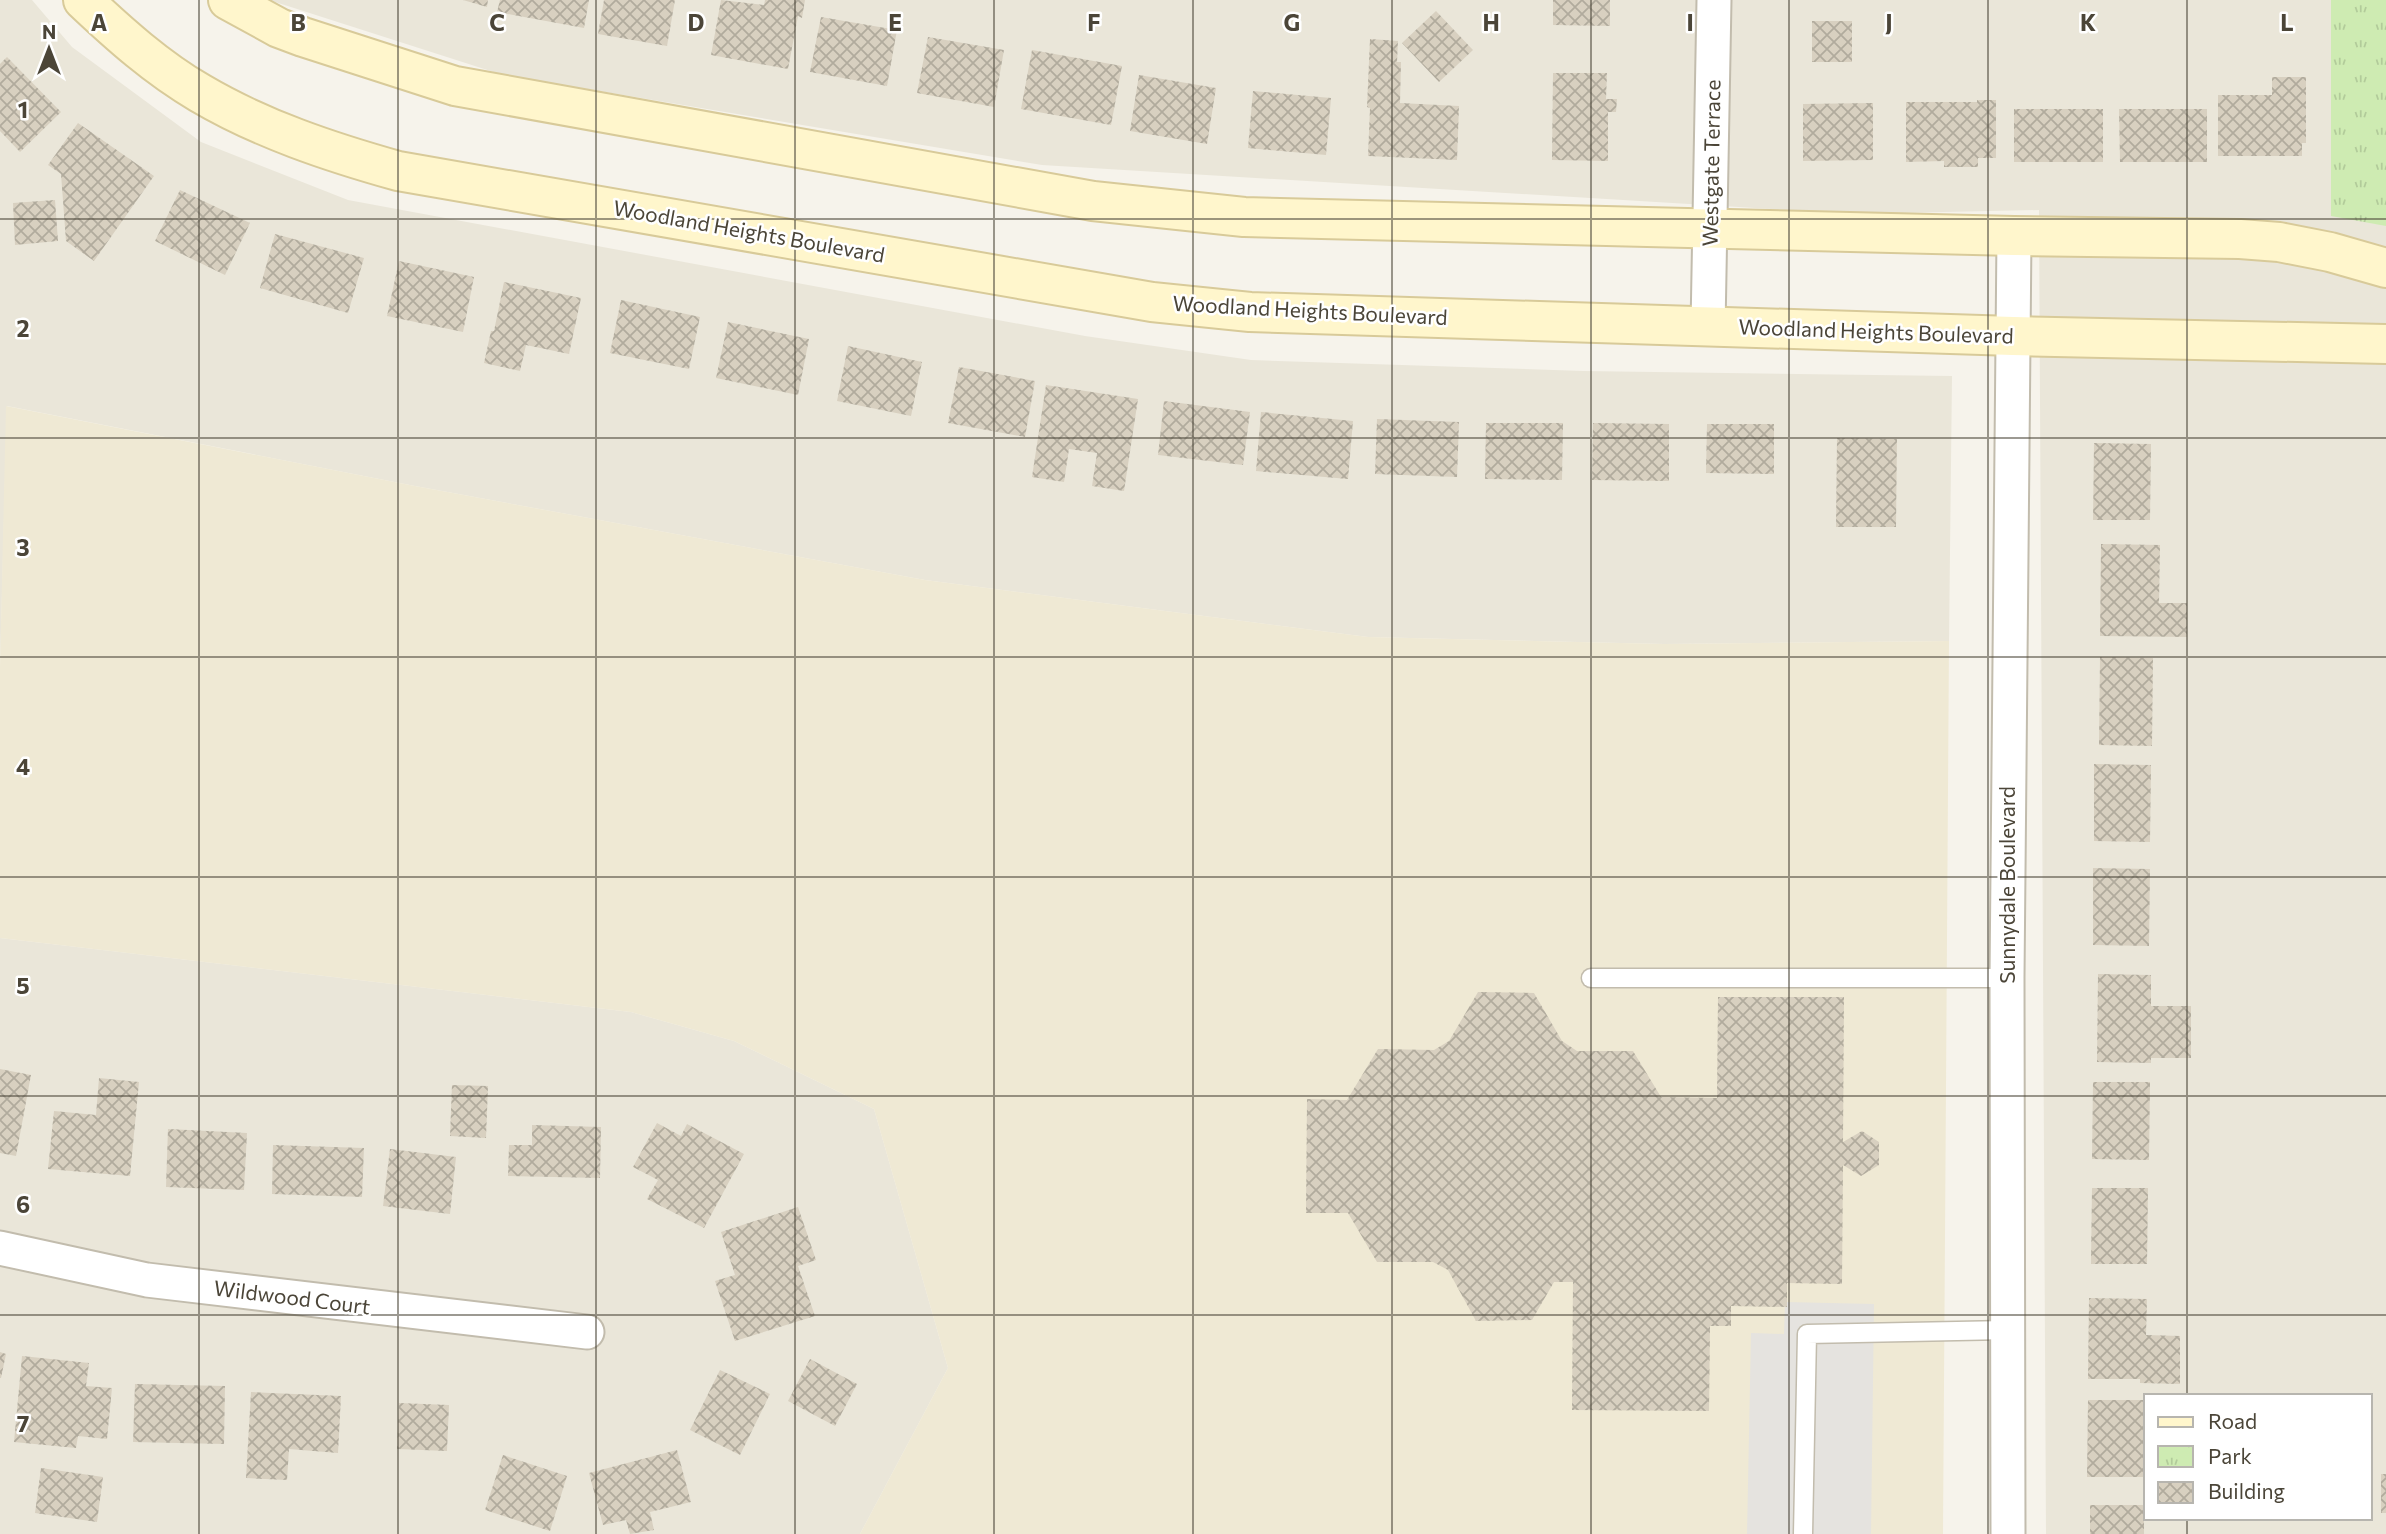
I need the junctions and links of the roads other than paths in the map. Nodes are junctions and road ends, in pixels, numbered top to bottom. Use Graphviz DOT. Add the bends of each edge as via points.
graph roads {
  1 [pos="83,0"];
  2 [pos="228,0"];
  3 [pos="1714,0"];
  4 [pos="1711,229"];
  5 [pos="2014,236"];
  6 [pos="2386,268"];
  7 [pos="1708,327"];
  8 [pos="2013,337"];
  9 [pos="2386,344"];
  10 [pos="1591,978"];
  11 [pos="2007,978"];
  12 [pos="0,1248"];
  13 [pos="2007,1330"];
  14 [pos="587,1332"];
  15 [pos="1803,1534"];
  16 [pos="2008,1534"];
  1 -- 7 [label="street, Woodland Heights Boulevard" via="141,52 232,111 347,157 398,171 1152,302 1250,312"];
  2 -- 4 [label="street" via="279,28 455,86 1093,201 1244,217"];
  3 -- 4 [label="street, Westgate Terrace"];
  4 -- 5 [label="street"];
  4 -- 7 [label="street, Westgate Terrace"];
  5 -- 6 [label="street" via="2266,241"];
  5 -- 8 [label="street, Sunnydale Boulevard"];
  7 -- 8 [label="street, Woodland Heights Boulevard"];
  8 -- 9 [label="street, Woodland Heights Boulevard"];
  8 -- 11 [label="street, Sunnydale Boulevard"];
  10 -- 11 [label="lane"];
  11 -- 13 [label="street, Sunnydale Boulevard"];
  12 -- 14 [label="street, Wildwood Court" via="147,1280"];
  13 -- 15 [label="lane" via="1807,1334"];
  13 -- 16 [label="street, Sunnydale Boulevard"];
}
